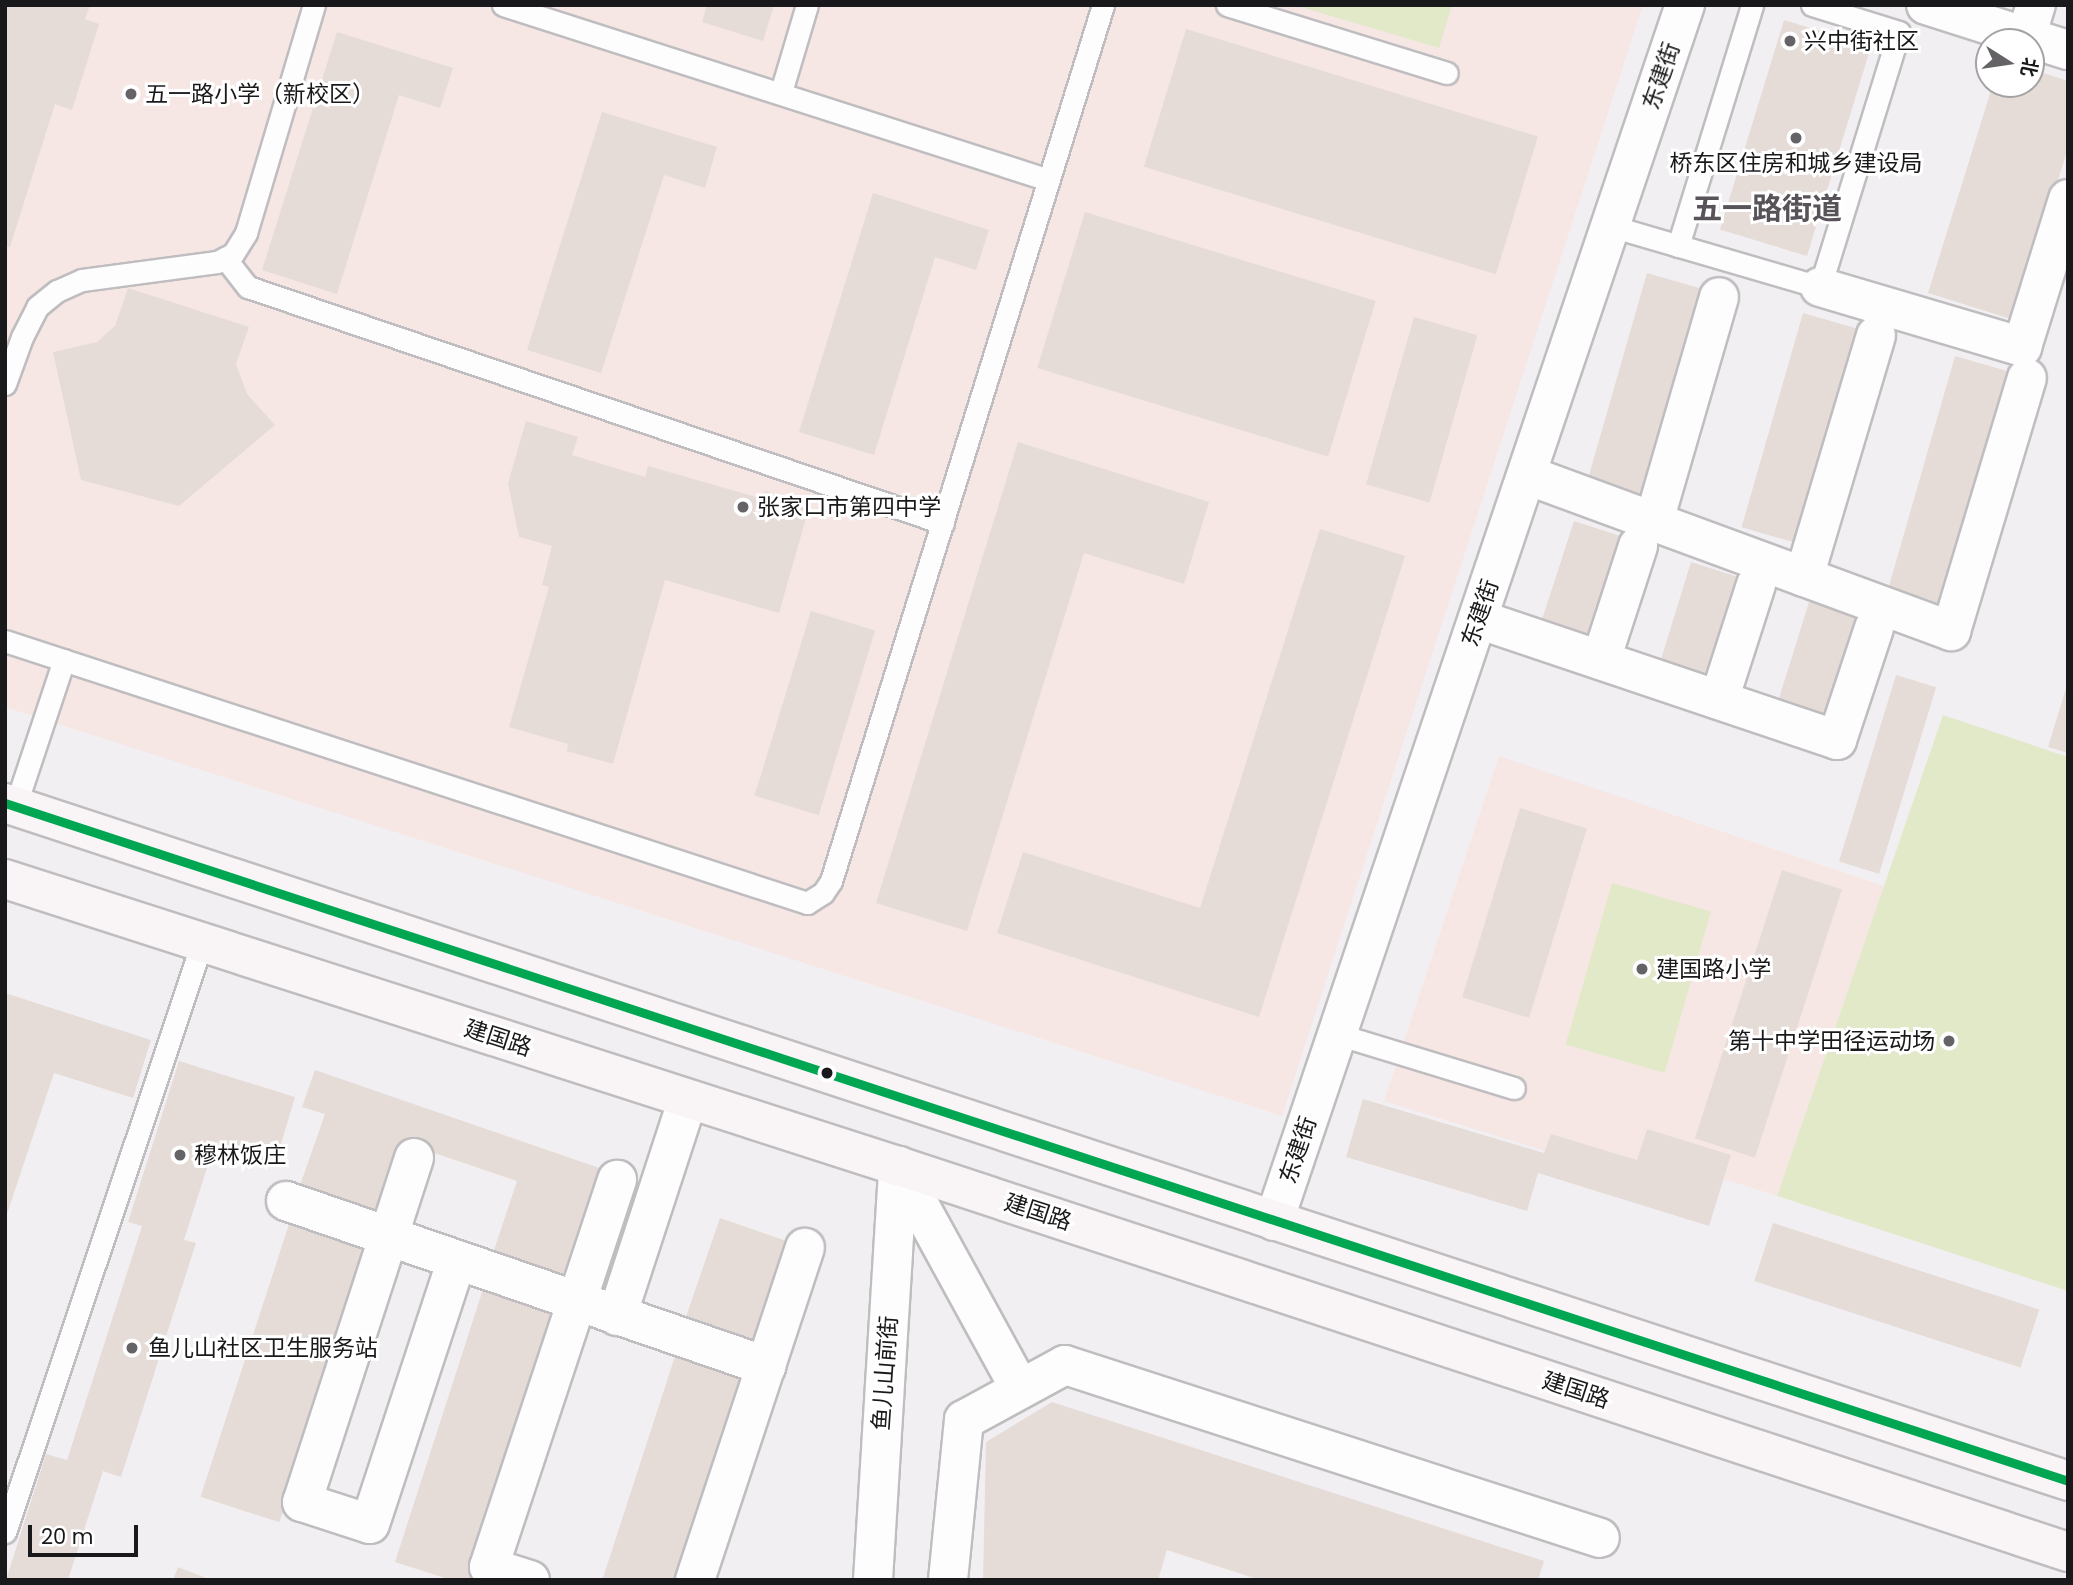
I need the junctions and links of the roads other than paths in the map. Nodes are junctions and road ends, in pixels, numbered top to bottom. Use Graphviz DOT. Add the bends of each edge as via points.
graph roads {
  1 [pos="314,5"];
  2 [pos="503,5"];
  3 [pos="807,5"];
  4 [pos="1103,5"];
  5 [pos="1227,5"];
  6 [pos="1685,5"];
  7 [pos="1752,5"];
  8 [pos="1812,5"];
  9 [pos="1926,5"];
  10 [pos="2031,21"];
  11 [pos="2068,50"];
  12 [pos="1447,73"];
  13 [pos="781,92"];
  14 [pos="1049,180"];
  15 [pos="2068,199"];
  16 [pos="1611,226"];
  17 [pos="1678,246"];
  18 [pos="225,258"];
  19 [pos="1820,287"];
  20 [pos="1719,297"];
  21 [pos="1875,335"];
  22 [pos="2027,378"];
  23 [pos="5,384"];
  24 [pos="1527,475"];
  25 [pos="943,523"];
  26 [pos="1646,533"];
  27 [pos="1804,577"];
  28 [pos="1756,585"];
  29 [pos="1478,619"];
  30 [pos="1874,628"];
  31 [pos="5,641"];
  32 [pos="64,660"];
  33 [pos="1601,660"];
  34 [pos="1719,700"];
  35 [pos="8,815"];
  36 [pos="5,879"];
  37 [pos="202,943"];
  38 [pos="1337,1034"];
  39 [pos="1514,1088"];
  40 [pos="688,1099"];
  41 [pos="414,1158"];
  42 [pos="898,1166"];
  43 [pos="617,1180"];
  44 [pos="286,1201"];
  45 [pos="1274,1221"];
  46 [pos="389,1236"];
  47 [pos="805,1248"];
  48 [pos="457,1260"];
  49 [pos="577,1301"];
  50 [pos="617,1315"];
  51 [pos="766,1366"];
  52 [pos="1020,1389"];
  53 [pos="2068,1481"];
  54 [pos="5,1532"];
  55 [pos="1600,1538"];
  56 [pos="2068,1552"];
  57 [pos="530,1580"];
  58 [pos="695,1580"];
  59 [pos="873,1580"];
  60 [pos="948,1580"];
  1 -- 18 [label="lane" via="246,233 233,254"];
  2 -- 13 [label="lane"];
  3 -- 13 [label="lane"];
  4 -- 14 [label="lane"];
  5 -- 12 [label="lane"];
  6 -- 16 [label="street, 东建街"];
  7 -- 17 [label="lane"];
  8 -- 19 [label="lane" via="1899,32"];
  9 -- 10 [label="street"];
  10 -- 11 [label="street"];
  13 -- 14 [label="lane"];
  14 -- 25 [label="lane"];
  15 -- 19 [label="street" via="2022,347"];
  16 -- 17 [label="lane"];
  16 -- 24 [label="street, 东建街"];
  17 -- 19 [label="lane"];
  18 -- 23 [label="lane" via="82,279 57,291 37,307"];
  18 -- 25 [label="lane" via="248,287"];
  20 -- 26 [label="street"];
  21 -- 27 [label="street"];
  22 -- 27 [label="street" via="1951,631"];
  24 -- 26 [label="street"];
  24 -- 29 [label="street, 东建街"];
  25 -- 32 [label="lane" via="831,881 807,903"];
  26 -- 27 [label="street"];
  26 -- 33 [label="street"];
  28 -- 34 [label="street"];
  29 -- 33 [label="street"];
  29 -- 38 [label="street, 东建街"];
  30 -- 34 [label="street" via="1837,740"];
  31 -- 32 [label="lane"];
  32 -- 35 [label="lane"];
  33 -- 34 [label="street"];
  35 -- 45 [label="main road"];
  36 -- 37 [label="main road, 建国路"];
  37 -- 40 [label="main road, 建国路"];
  37 -- 54 [label="lane"];
  38 -- 39 [label="lane"];
  38 -- 45 [label="street, 东建街"];
  40 -- 42 [label="main road, 建国路"];
  40 -- 50 [label="street"];
  41 -- 46 [label="street"];
  42 -- 52 [label="street"];
  42 -- 56 [label="main road, 建国路"];
  42 -- 59 [label="street, 鱼儿山前街"];
  43 -- 49 [label="street"];
  44 -- 46 [label="street"];
  45 -- 53 [label="main road"];
  46 -- 48 [label="street"];
  46 -- 48 [label="street" via="302,1502 370,1524"];
  47 -- 51 [label="street"];
  48 -- 49 [label="street"];
  49 -- 50 [label="street"];
  49 -- 57 [label="street" via="489,1567"];
  50 -- 51 [label="street"];
  51 -- 58 [label="street"];
  52 -- 55 [label="street" via="1065,1365"];
  52 -- 60 [label="street" via="964,1420"];
}
